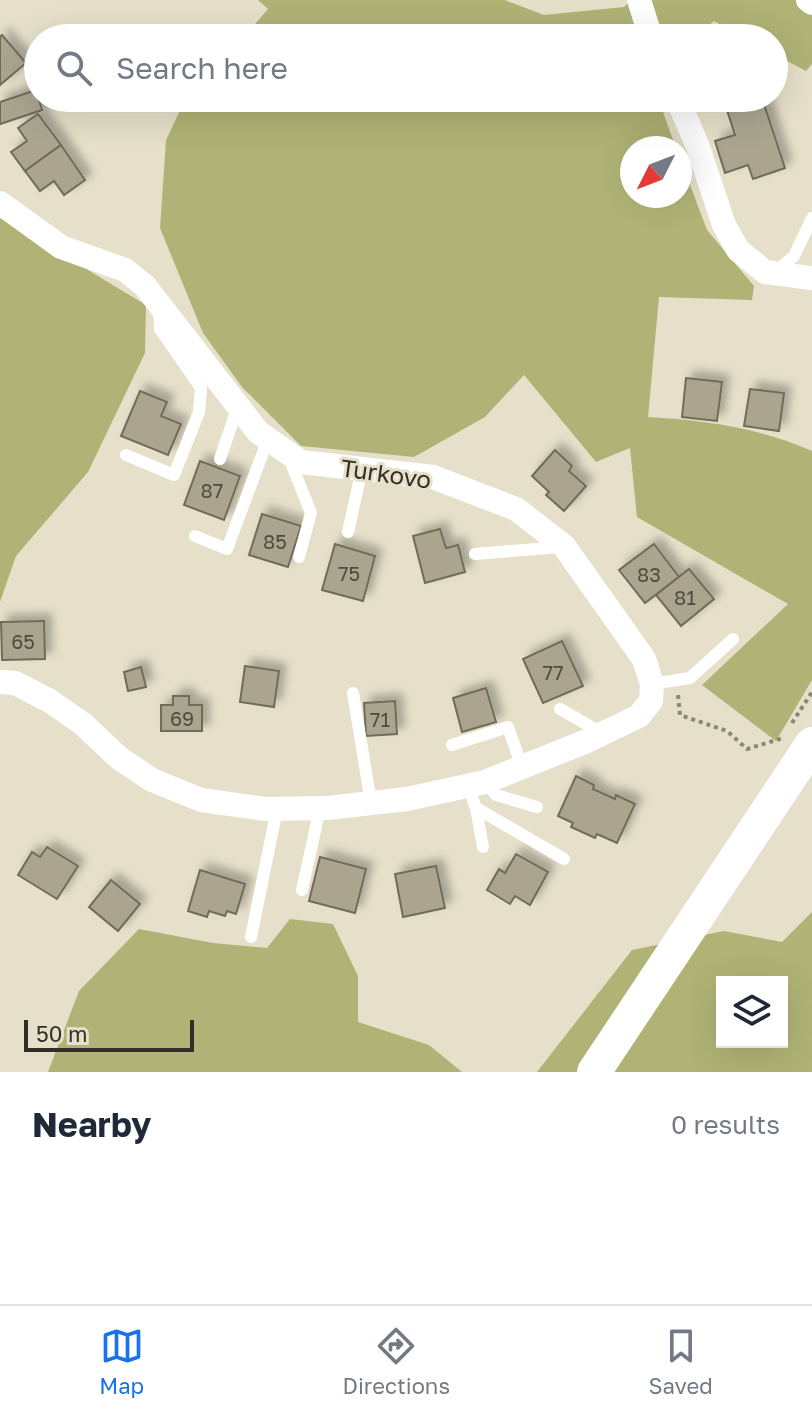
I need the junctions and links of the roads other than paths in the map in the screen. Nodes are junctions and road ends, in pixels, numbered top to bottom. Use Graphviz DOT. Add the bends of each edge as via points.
graph roads {
  1 [pos="639,0"];
  2 [pos="647,24"];
  3 [pos="683,112"];
  4 [pos="0,203"];
  5 [pos="812,218"];
  6 [pos="774,273"];
  7 [pos="812,278"];
  8 [pos="159,304"];
  9 [pos="238,406"];
  10 [pos="278,446"];
  11 [pos="126,455"];
  12 [pos="220,459"];
  13 [pos="362,469"];
  14 [pos="348,532"];
  15 [pos="195,536"];
  16 [pos="564,546"];
  17 [pos="475,554"];
  18 [pos="299,557"];
  19 [pos="733,639"];
  20 [pos="0,682"];
  21 [pos="652,684"];
  22 [pos="353,693"];
  23 [pos="560,709"];
  24 [pos="603,733"];
  25 [pos="812,744"];
  26 [pos="452,745"];
  27 [pos="522,767"];
  28 [pos="476,792"];
  29 [pos="371,803"];
  30 [pos="537,807"];
  31 [pos="320,808"];
  32 [pos="277,809"];
  33 [pos="483,847"];
  34 [pos="564,859"];
  35 [pos="302,890"];
  36 [pos="251,937"];
  37 [pos="594,1072"];
  1 -- 2 [label="street"];
  3 -- 6 [label="street" via="738,250 765,272"];
  4 -- 8 [label="street, Turkovo" via="61,247 125,270"];
  5 -- 6 [label="lane" via="794,256"];
  6 -- 7 [label="street"];
  8 -- 9 [label="street, Turkovo"];
  8 -- 11 [label="lane" via="160,329 201,388 199,412 174,475"];
  9 -- 10 [label="street, Turkovo" via="258,432"];
  9 -- 12 [label="lane"];
  10 -- 13 [label="street, Turkovo" via="301,462"];
  10 -- 15 [label="lane" via="227,549"];
  10 -- 18 [label="lane" via="311,513"];
  13 -- 14 [label="lane"];
  13 -- 16 [label="street, Turkovo" via="433,477 516,509"];
  16 -- 17 [label="lane"];
  16 -- 21 [label="street, Turkovo" via="644,659"];
  19 -- 21 [label="lane" via="690,678"];
  20 -- 32 [label="street" via="15,683 50,701 152,780 201,800"];
  21 -- 24 [label="street" via="651,701 639,716"];
  22 -- 29 [label="lane"];
  23 -- 24 [label="lane"];
  24 -- 27 [label="street"];
  25 -- 37 [label="main road"];
  26 -- 27 [label="lane" via="508,727"];
  27 -- 28 [label="street"];
  28 -- 29 [label="street"];
  28 -- 30 [label="lane"];
  28 -- 33 [label="lane"];
  28 -- 34 [label="lane"];
  29 -- 31 [label="street"];
  31 -- 32 [label="street"];
  31 -- 35 [label="lane"];
  32 -- 36 [label="lane"];
}
